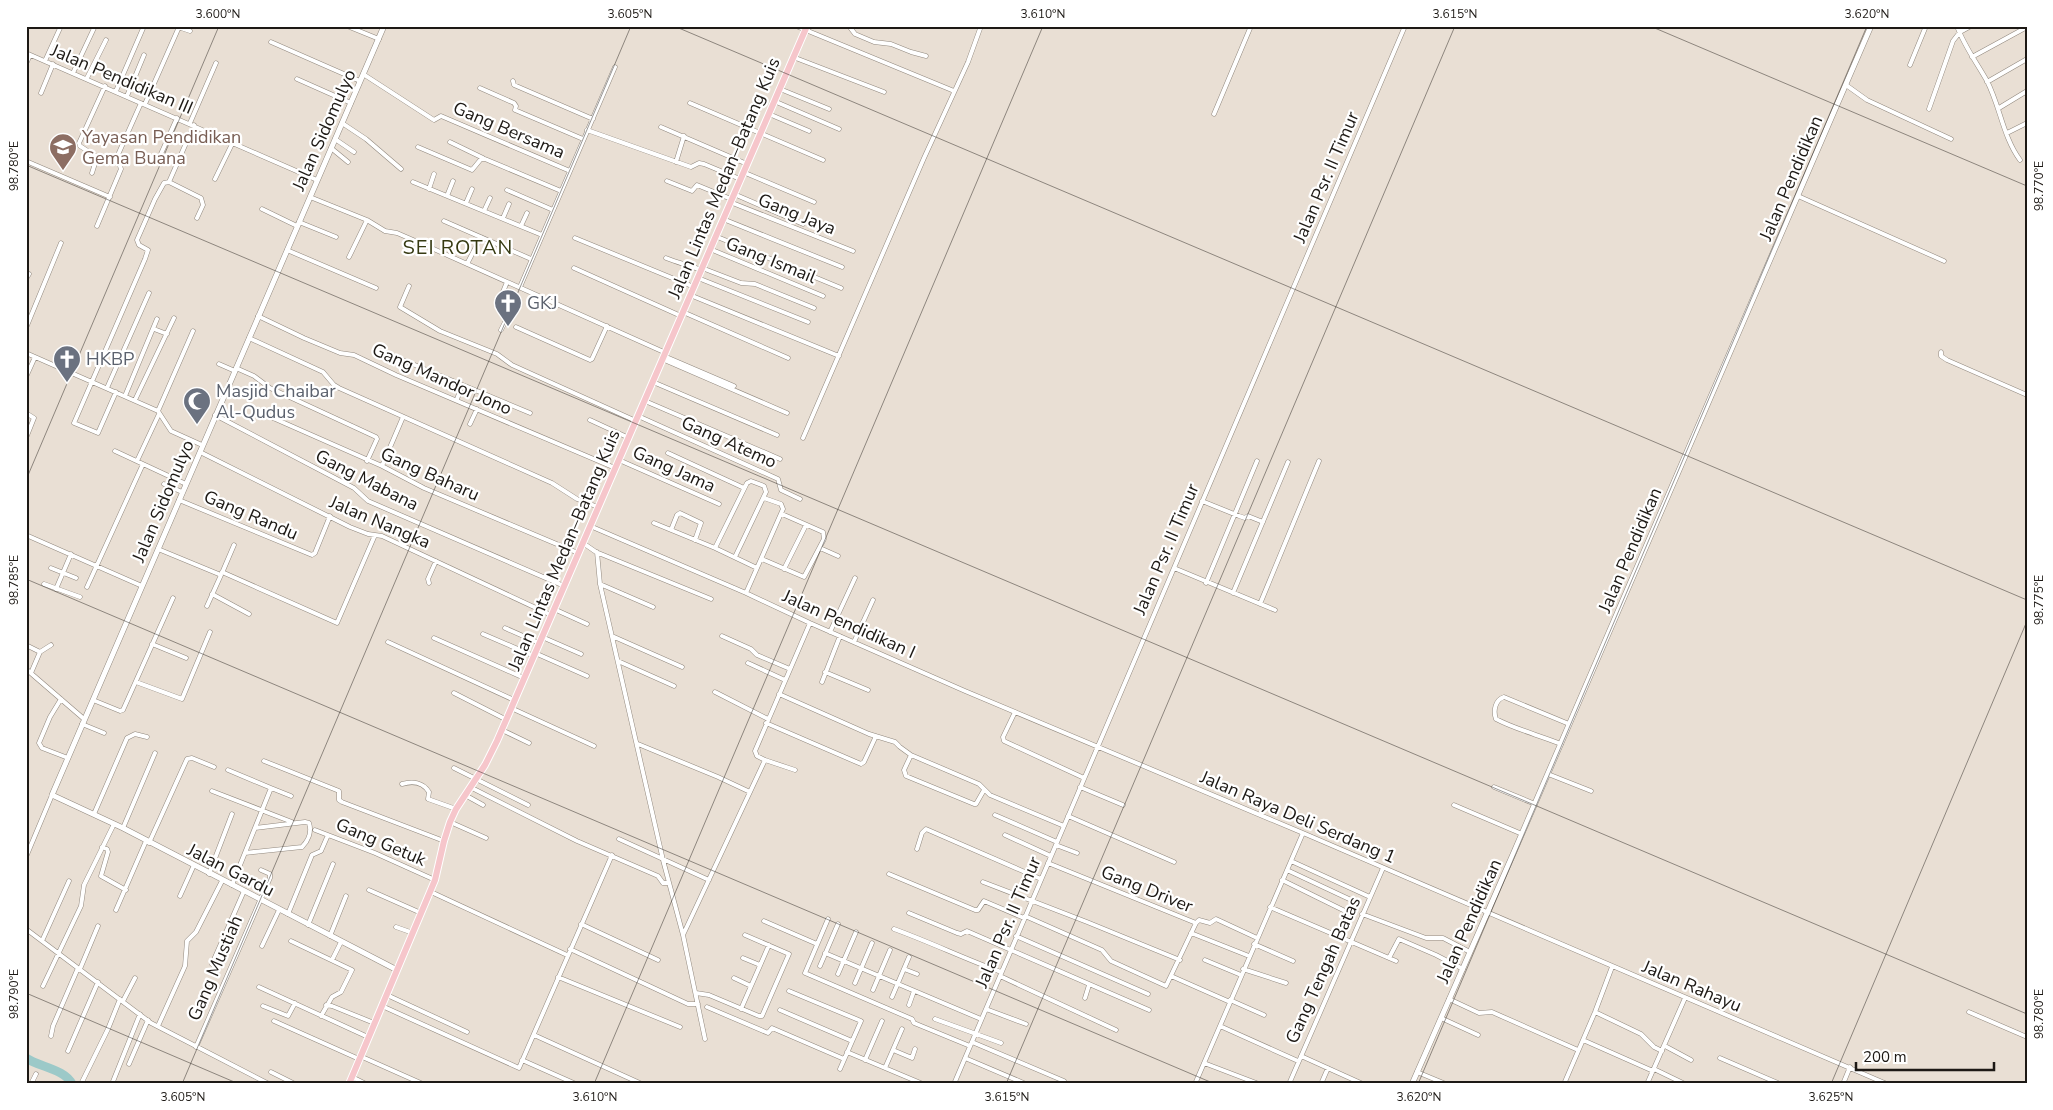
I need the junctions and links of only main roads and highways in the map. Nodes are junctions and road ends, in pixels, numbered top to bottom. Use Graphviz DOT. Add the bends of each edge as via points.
graph roads {
  1 [pos="806,28"];
  2 [pos="350,1081"];
  1 -- 2 [label="highway, Jalan Lintas Medan–Batang Kuis" via="507,720 490,756 450,822 435,880"];
}
